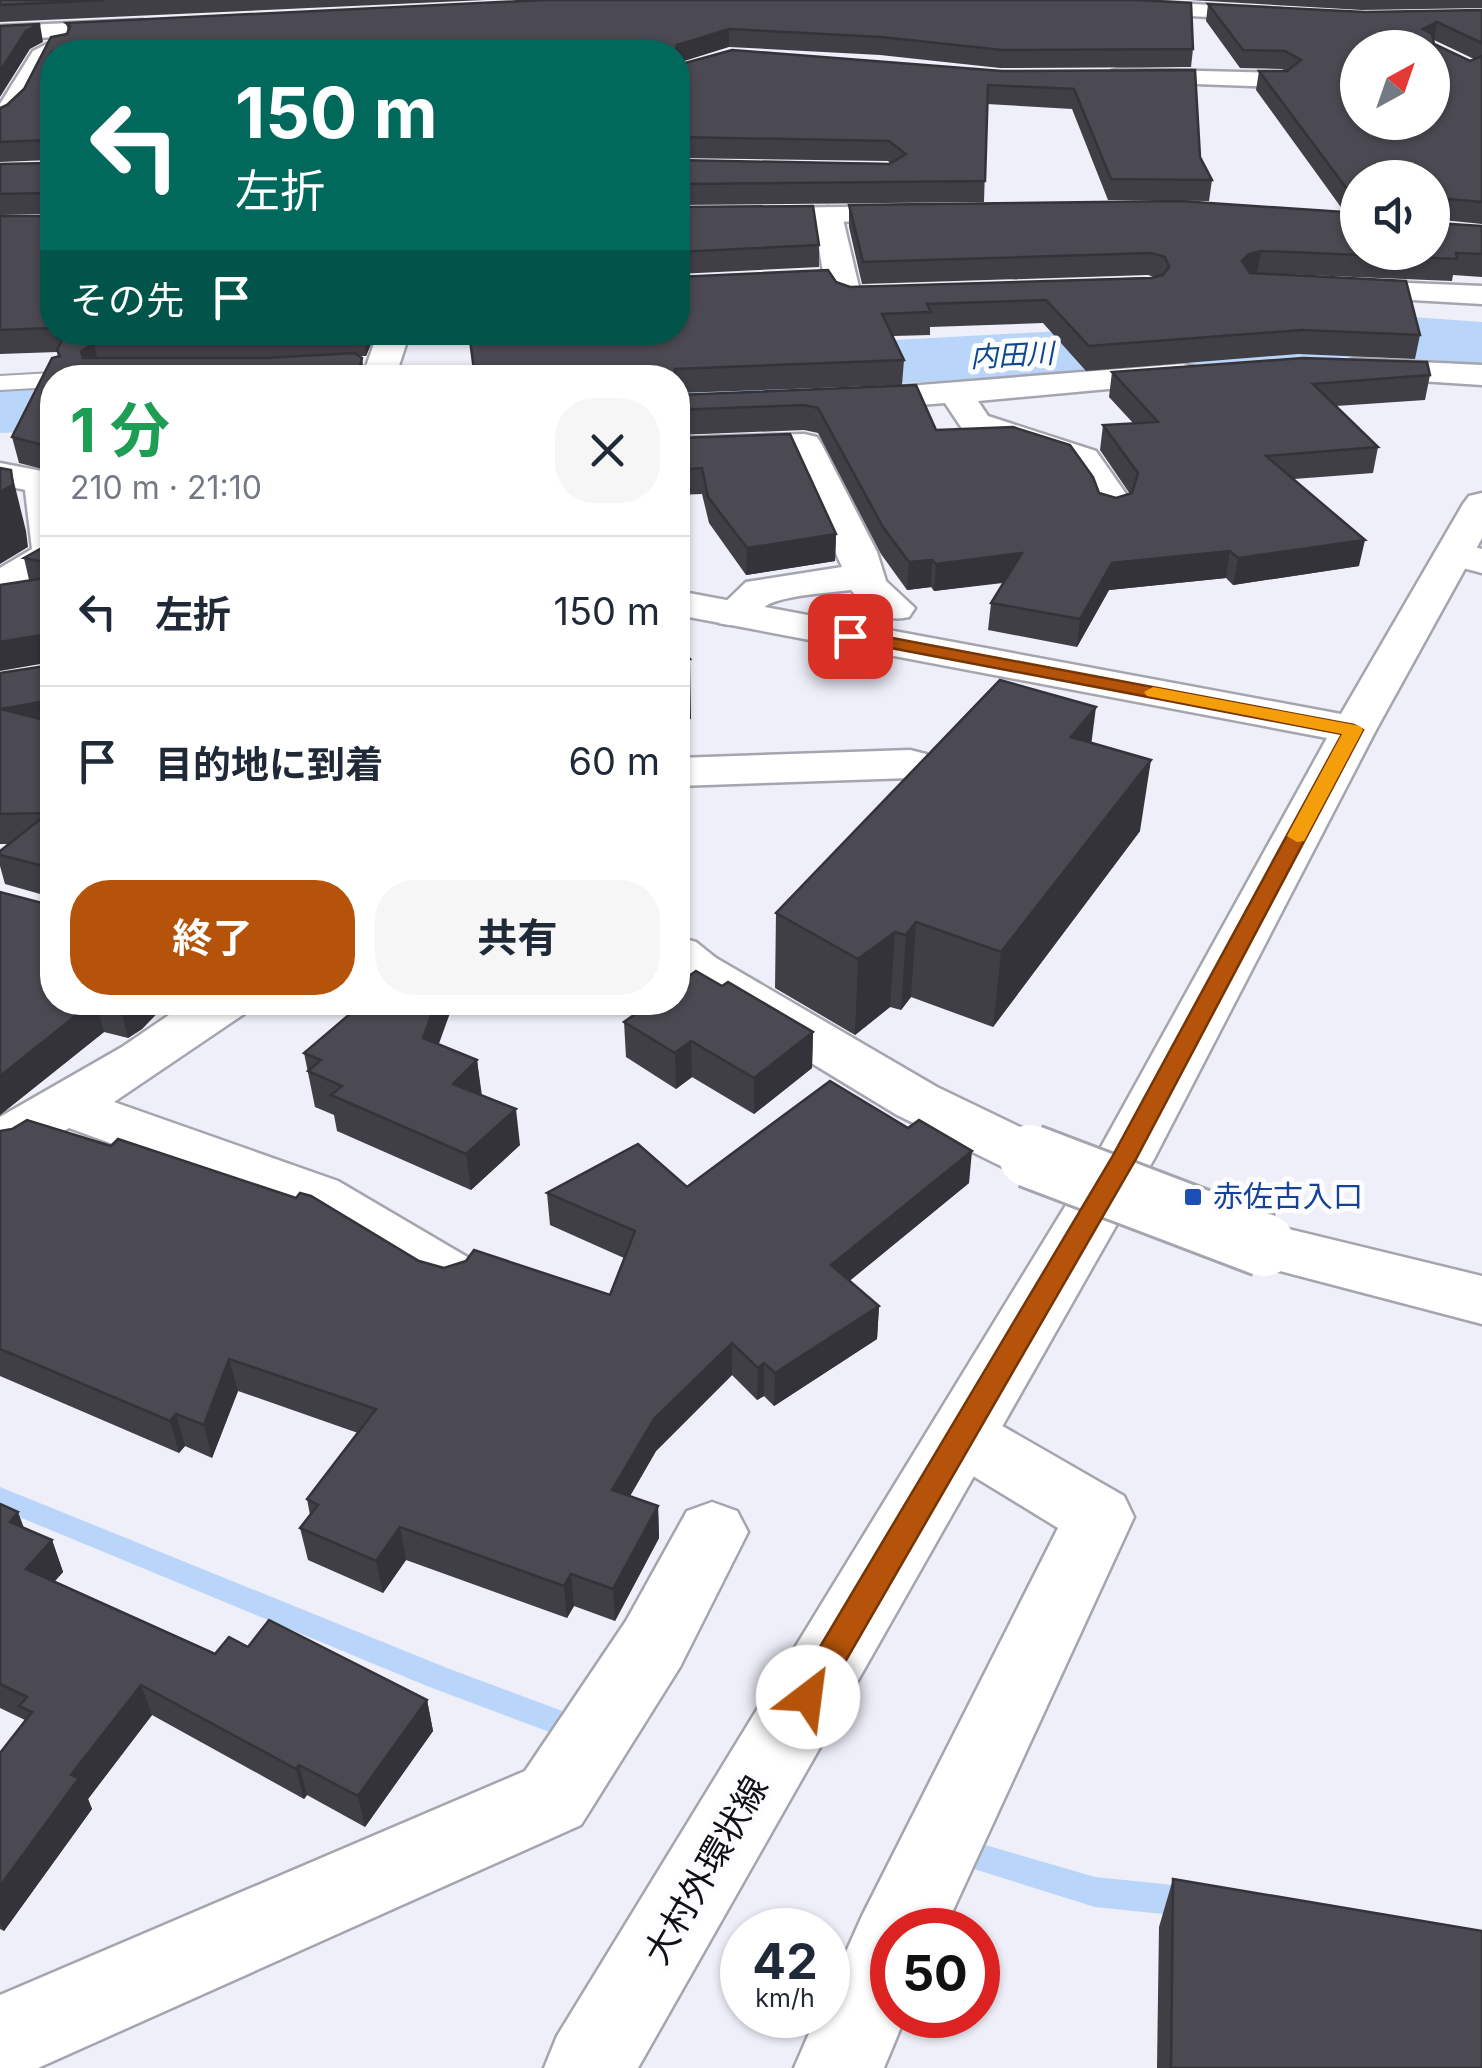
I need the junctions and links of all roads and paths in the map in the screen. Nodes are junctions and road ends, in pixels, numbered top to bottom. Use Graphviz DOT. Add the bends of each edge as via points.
graph roads {
  1 [pos="1176,4"];
  2 [pos="1089,5"];
  3 [pos="36,10"];
  4 [pos="1306,17"];
  5 [pos="0,33"];
  6 [pos="164,39"];
  7 [pos="41,40"];
  8 [pos="57,40"];
  9 [pos="77,40"];
  10 [pos="40,56"];
  11 [pos="1098,76"];
  12 [pos="1282,80"];
  13 [pos="9,97"];
  14 [pos="0,119"];
  15 [pos="946,214"];
  16 [pos="828,215"];
  17 [pos="690,217"];
  18 [pos="839,279"];
  19 [pos="803,281"];
  20 [pos="1314,288"];
  21 [pos="949,294"];
  22 [pos="1482,295"];
  23 [pos="1317,368"];
  24 [pos="1206,372"];
  25 [pos="1482,375"];
  26 [pos="40,381"];
  27 [pos="0,384"];
  28 [pos="955,392"];
  29 [pos="815,402"];
  30 [pos="690,449"];
  31 [pos="0,474"];
  32 [pos="40,482"];
  33 [pos="40,501"];
  34 [pos="1482,504"];
  35 [pos="1112,510"];
  36 [pos="40,533"];
  37 [pos="1468,557"];
  38 [pos="40,562"];
  39 [pos="864,576"];
  40 [pos="0,584"];
  41 [pos="690,605"];
  42 [pos="895,608"];
  43 [pos="734,614"];
  44 [pos="1354,730"];
  45 [pos="910,764"];
  46 [pos="690,772"];
  47 [pos="690,963"];
  48 [pos="206,1015"];
  49 [pos="64,1104"];
  50 [pos="0,1143"];
  51 [pos="447,1274"];
  52 [pos="1482,1300"];
  53 [pos="961,1435"];
  54 [pos="712,1532"];
  55 [pos="911,1908"];
  56 [pos="870,1997"];
  57 [pos="0,2040"];
  58 [pos="589,2068"];
  59 [pos="839,2068"];
  1 -- 2 [label="street"];
  1 -- 4 [label="street"];
  3 -- 8 [label="street"];
  5 -- 7 [label="street"];
  6 -- 9 [label="street" via="160,26"];
  10 -- 13 [label="street"];
  11 -- 12 [label="street" via="1193,88"];
  13 -- 14 [label="street"];
  15 -- 16 [label="street"];
  16 -- 17 [label="street"];
  16 -- 18 [label="street"];
  18 -- 19 [label="street"];
  18 -- 21 [label="street" via="849,297"];
  20 -- 22 [label="street"];
  23 -- 25 [label="street"];
  24 -- 28 [label="street"];
  26 -- 27 [label="lane"];
  28 -- 29 [label="street"];
  28 -- 35 [label="street" via="975,424 1083,459"];
  30 -- 39 [label="street" via="804,445"];
  31 -- 32 [label="street"];
  33 -- 36 [label="street" via="32,521"];
  34 -- 37 [label="street, 大村外環状線"];
  37 -- 44 [label="street, 大村外環状線"];
  38 -- 40 [label="street"];
  39 -- 42 [label="street"];
  39 -- 43 [label="street" via="760,591"];
  41 -- 43 [label="street"];
  43 -- 44 [label="street"];
  44 -- 53 [label="street, 大村外環状線" via="1130,1147"];
  45 -- 46 [label="street"];
  47 -- 52 [label="street, bridge" via="917,1100 1030,1156 1264,1245"];
  48 -- 49 [label="street"];
  49 -- 50 [label="street"];
  49 -- 51 [label="street" via="317,1196"];
  53 -- 55 [label="street" via="1099,1517"];
  53 -- 58 [label="street, 大村外環状線"];
  54 -- 57 [label="street" via="654,1644 553,1798"];
  56 -- 59 [label="street"];
}
